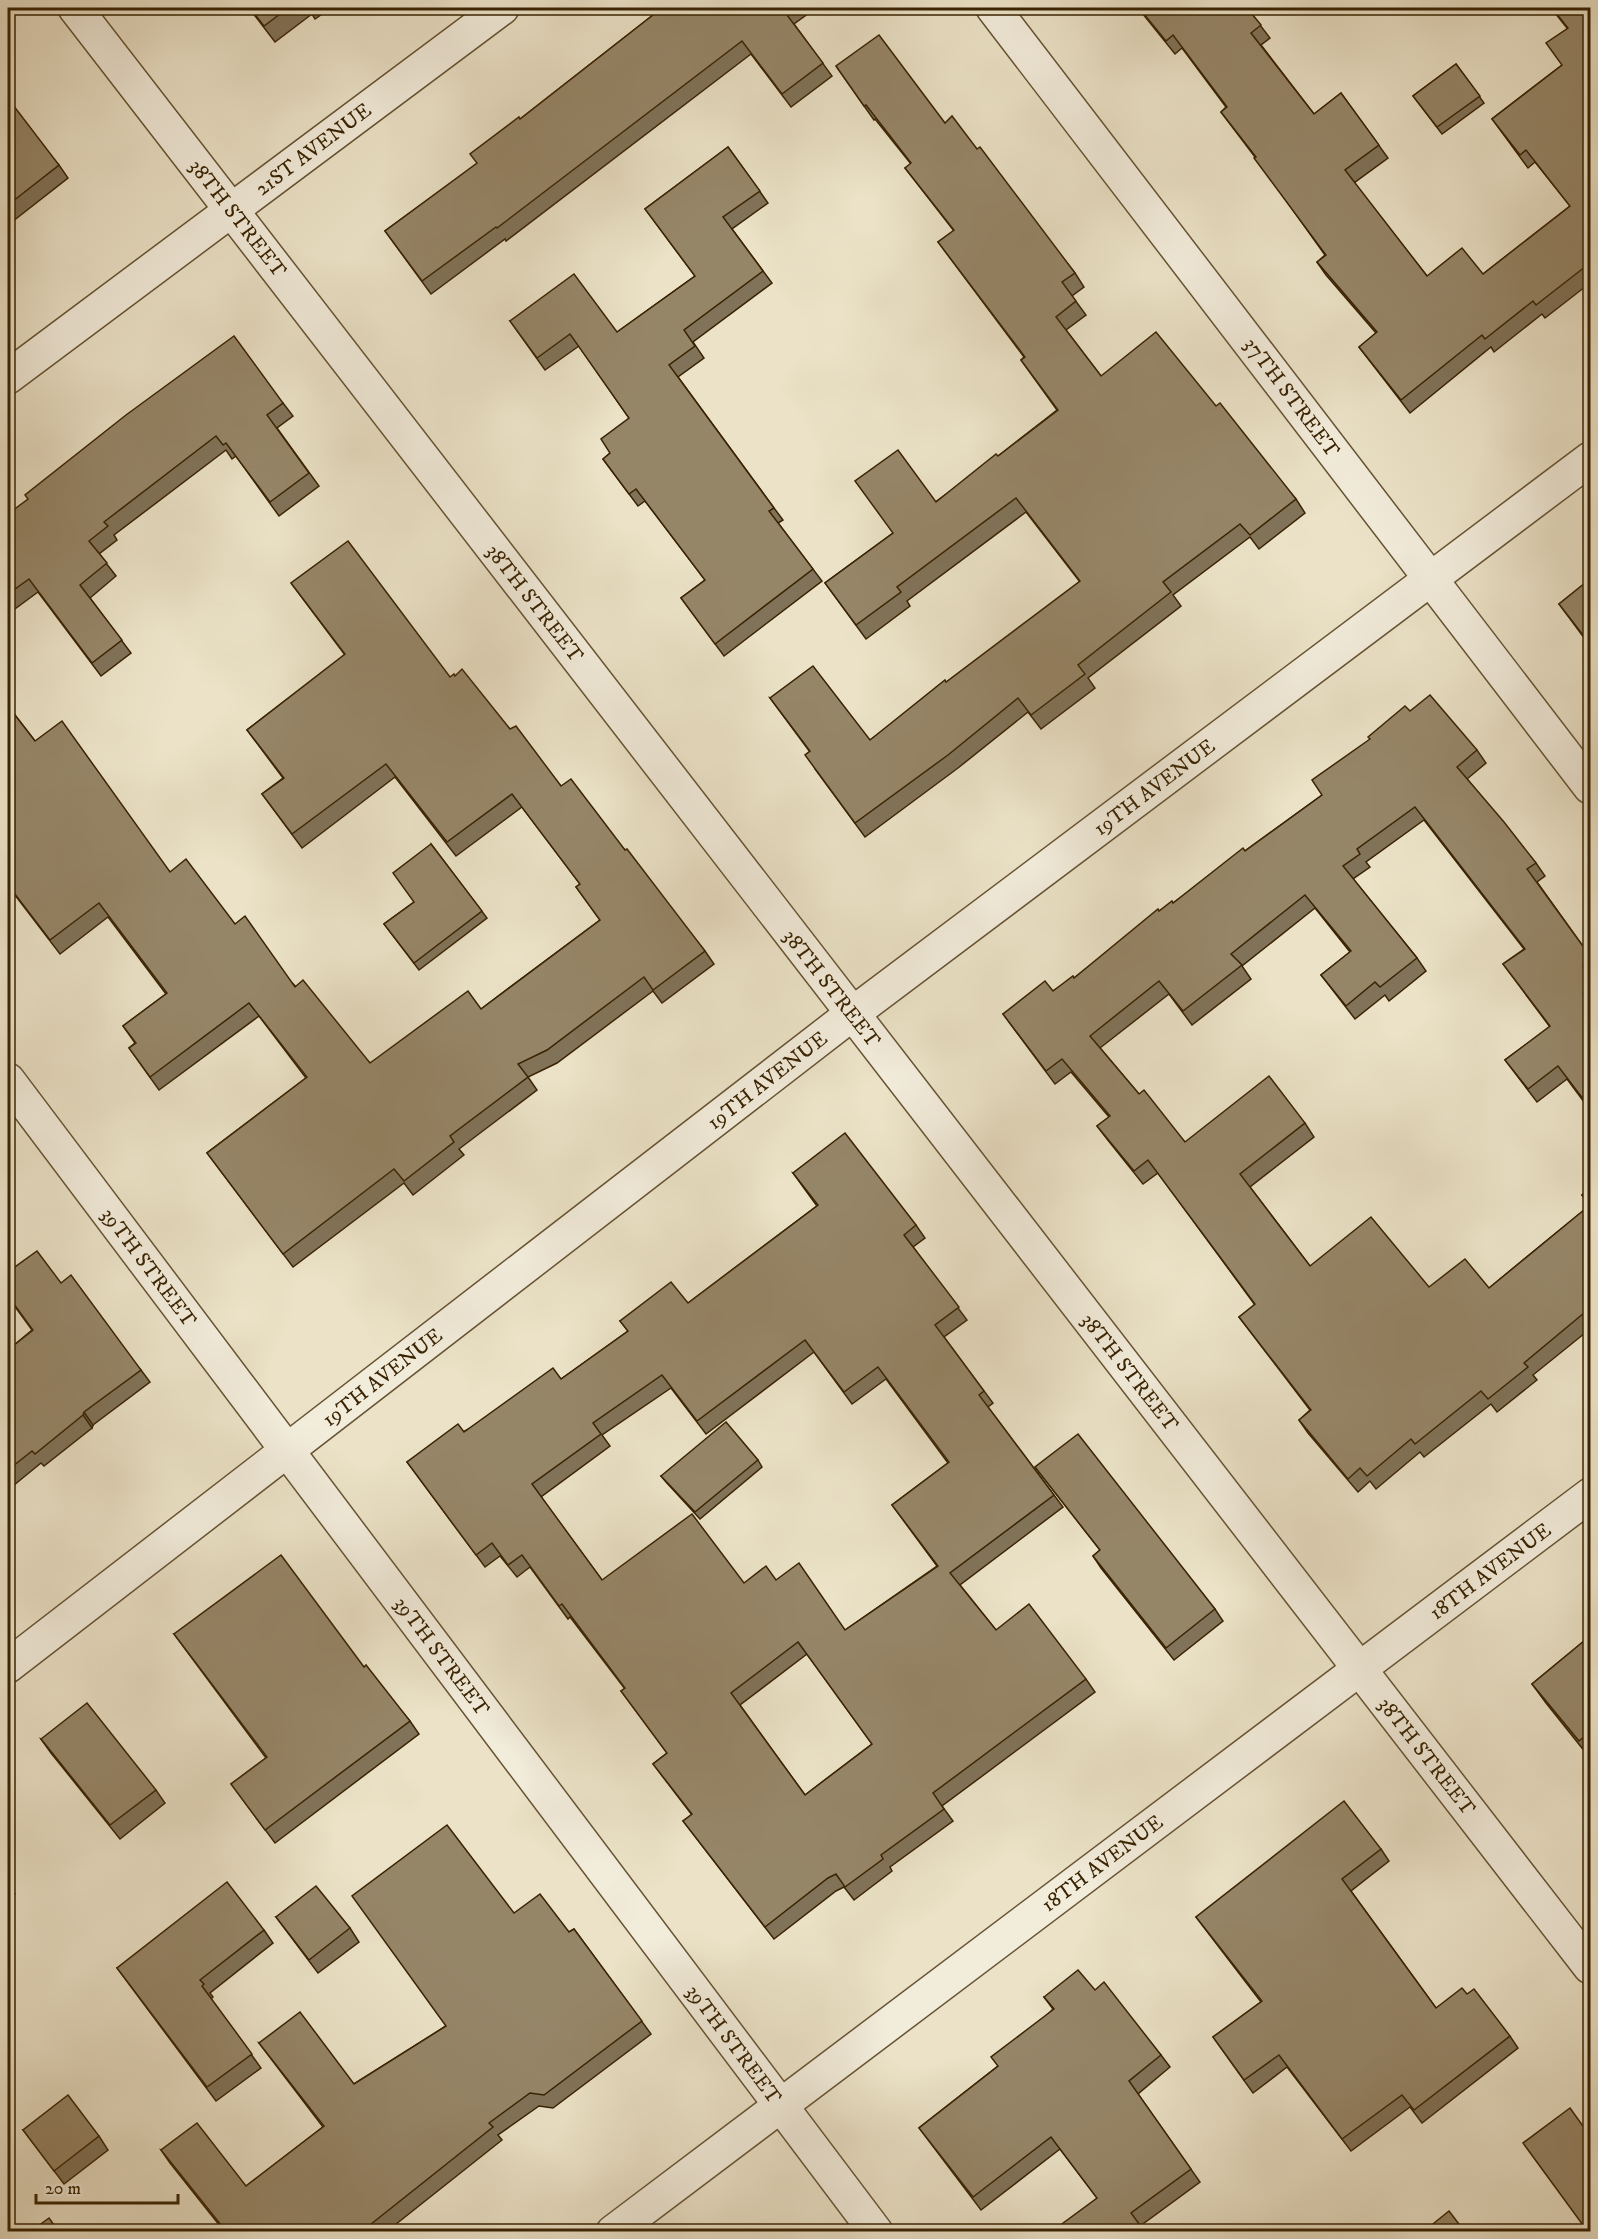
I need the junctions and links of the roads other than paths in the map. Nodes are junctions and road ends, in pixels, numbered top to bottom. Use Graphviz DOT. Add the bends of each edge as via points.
graph roads {
  1 [pos="75,8"];
  2 [pos="502,8"];
  3 [pos="993,8"];
  4 [pos="232,210"];
  5 [pos="8,377"];
  6 [pos="1590,459"];
  7 [pos="1431,579"];
  8 [pos="1590,787"];
  9 [pos="852,1014"];
  10 [pos="8,1080"];
  11 [pos="287,1450"];
  12 [pos="1590,1495"];
  13 [pos="8,1666"];
  14 [pos="1360,1669"];
  15 [pos="1590,1967"];
  16 [pos="780,2105"];
  17 [pos="613,2232"];
  18 [pos="876,2232"];
  1 -- 4 [label="street, 38TH STREET"];
  2 -- 4 [label="street, 21ST AVENUE"];
  3 -- 7 [label="street, 37TH STREET"];
  4 -- 5 [label="street, 21ST AVENUE"];
  4 -- 9 [label="street, 38TH STREET"];
  6 -- 7 [label="street, 19TH AVENUE"];
  7 -- 8 [label="street, 37TH STREET"];
  7 -- 9 [label="street, 19TH AVENUE"];
  9 -- 11 [label="street, 19TH AVENUE"];
  9 -- 14 [label="street, 38TH STREET"];
  10 -- 11 [label="street, 39TH STREET"];
  11 -- 13 [label="street, 19TH AVENUE"];
  11 -- 16 [label="street, 39TH STREET"];
  12 -- 14 [label="street, 18TH AVENUE"];
  14 -- 15 [label="street, 38TH STREET"];
  14 -- 16 [label="street, 18TH AVENUE"];
  16 -- 17 [label="street, 18TH AVENUE"];
  16 -- 18 [label="street, 39TH STREET"];
}
